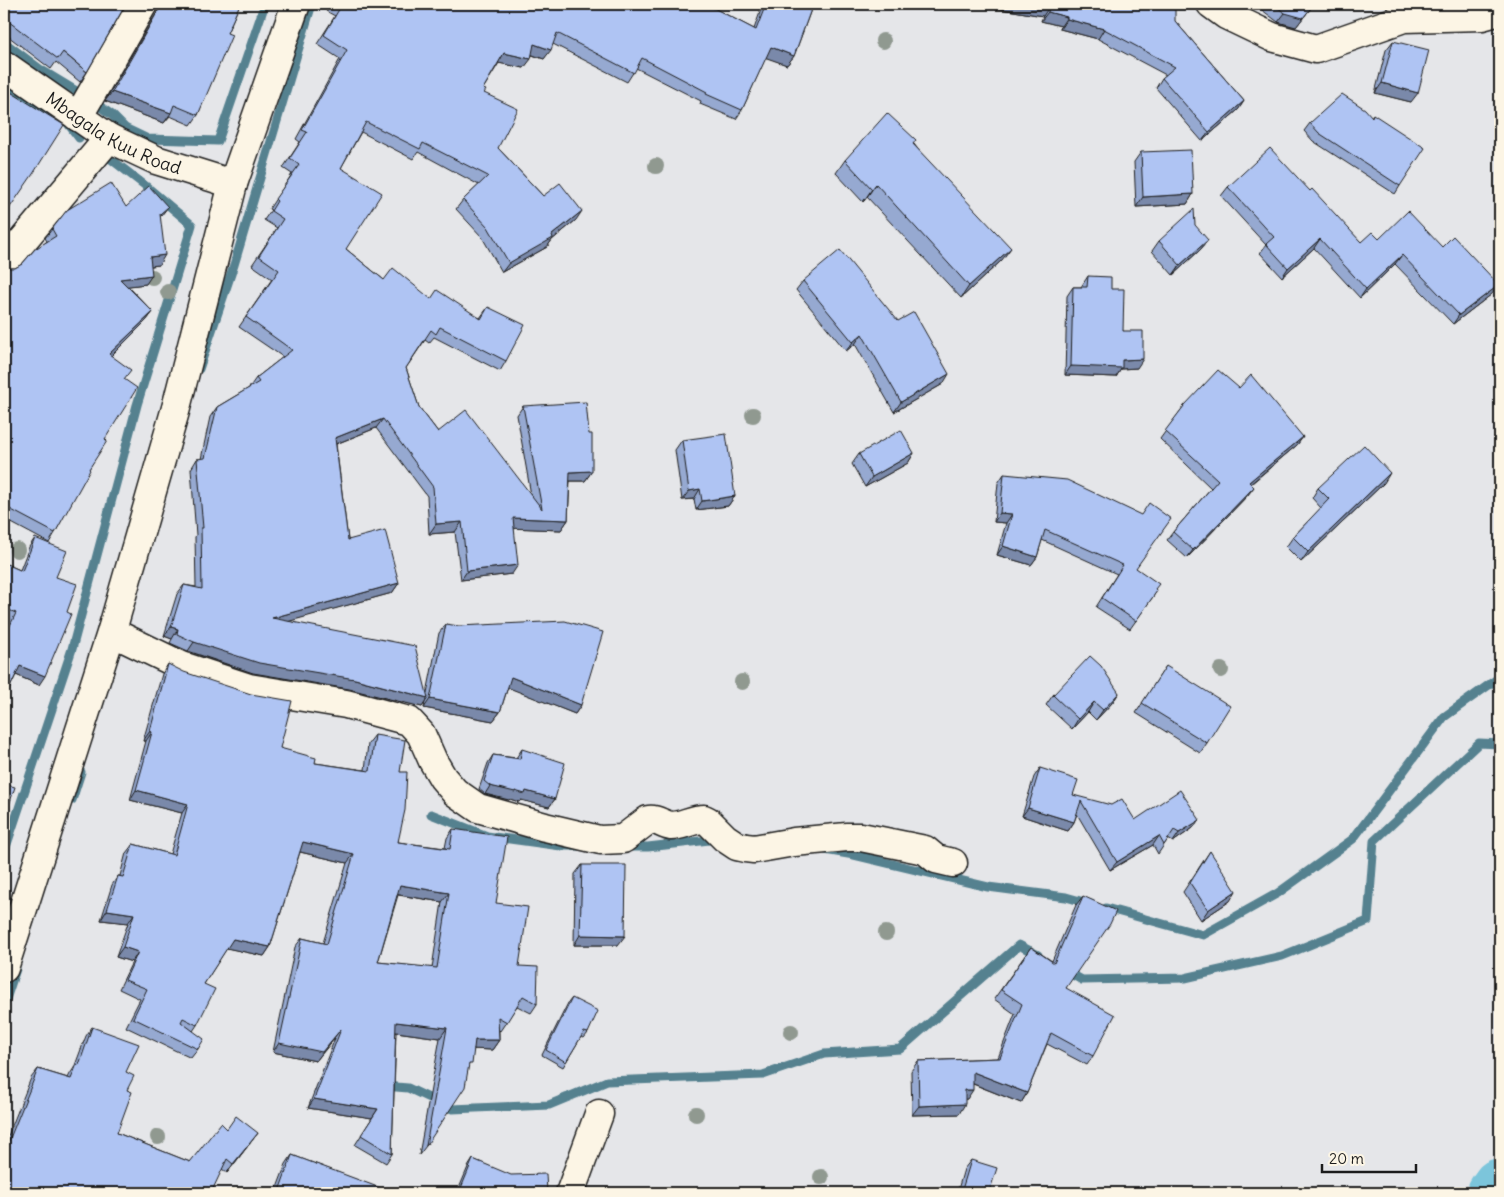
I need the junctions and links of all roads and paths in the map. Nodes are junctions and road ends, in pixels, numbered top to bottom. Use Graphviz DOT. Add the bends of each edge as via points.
graph roads {
  1 [pos="143,4"];
  2 [pos="296,4"];
  3 [pos="1211,4"];
  4 [pos="1500,11"];
  5 [pos="4,66"];
  6 [pos="78,117"];
  7 [pos="109,138"];
  8 [pos="233,184"];
  9 [pos="4,263"];
  10 [pos="112,630"];
  11 [pos="953,863"];
  12 [pos="4,968"];
  13 [pos="599,1114"];
  14 [pos="570,1193"];
  1 -- 6 [label="street"];
  2 -- 8 [label="street"];
  3 -- 4 [label="street" via="1226,15 1272,37 1316,49 1404,18 1482,16"];
  5 -- 6 [label="street, Mbagala Kuu Road"];
  6 -- 7 [label="street, Mbagala Kuu Road"];
  7 -- 8 [label="street, Mbagala Kuu Road" via="156,160"];
  7 -- 9 [label="street"];
  8 -- 10 [label="street" via="176,408"];
  10 -- 11 [label="street" via="182,666 249,688 346,704 409,721 421,734 432,761 455,792 478,808 545,827 587,838 614,840 623,839 652,819 673,826 704,820 725,838 746,848 861,837 925,850 936,859"];
  10 -- 12 [label="street"];
  13 -- 14 [label="street"];
}
